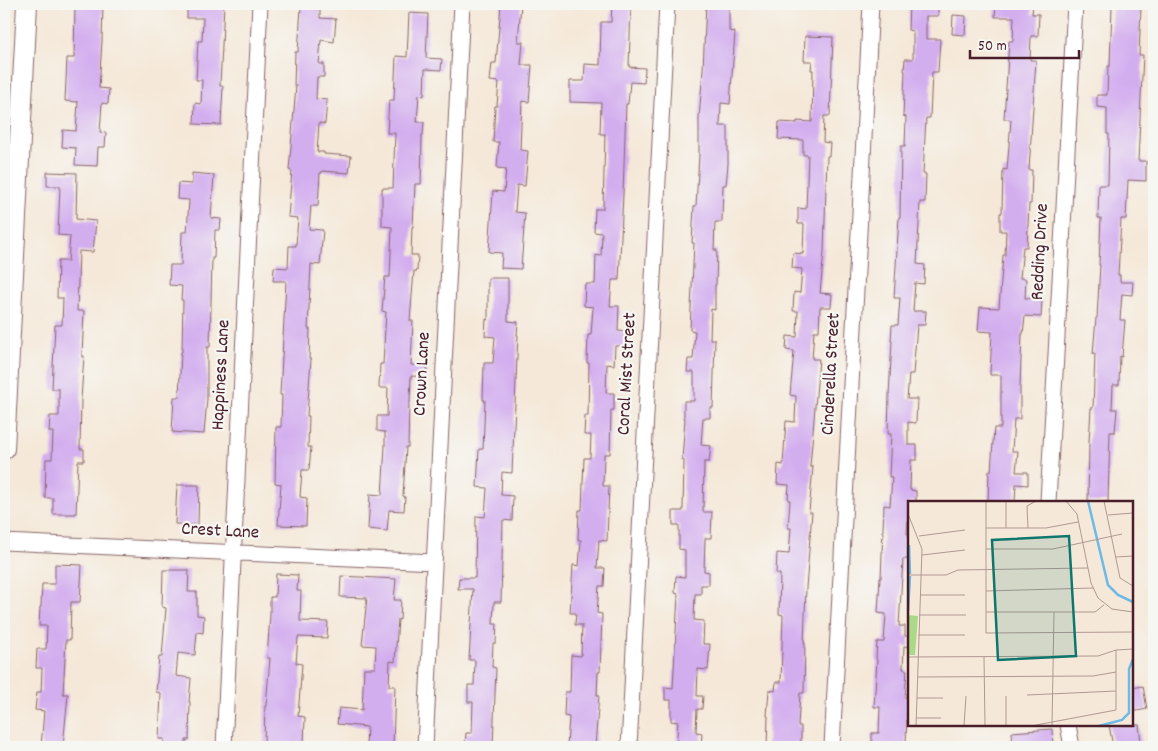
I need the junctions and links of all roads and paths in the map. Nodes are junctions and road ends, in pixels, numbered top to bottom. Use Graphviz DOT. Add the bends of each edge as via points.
graph roads {
  1 [pos="27,4"];
  2 [pos="260,4"];
  3 [pos="462,4"];
  4 [pos="667,4"];
  5 [pos="871,4"];
  6 [pos="1075,4"];
  7 [pos="4,449"];
  8 [pos="1048,501"];
  9 [pos="4,542"];
  10 [pos="233,553"];
  11 [pos="434,562"];
  12 [pos="1068,726"];
  13 [pos="224,747"];
  14 [pos="425,747"];
  15 [pos="629,747"];
  16 [pos="832,747"];
  17 [pos="1072,747"];
  1 -- 7 [label="street"];
  2 -- 10 [label="street, Happiness Lane"];
  3 -- 11 [label="street, Crown Lane"];
  4 -- 15 [label="street, Coral Mist Street"];
  5 -- 16 [label="street, Cinderella Street"];
  6 -- 8 [label="street, Redding Drive"];
  9 -- 10 [label="street, Crest Lane"];
  10 -- 11 [label="street, Crest Lane"];
  10 -- 13 [label="street, Happiness Lane"];
  11 -- 14 [label="street, Crown Lane"];
  12 -- 17 [label="street"];
}
